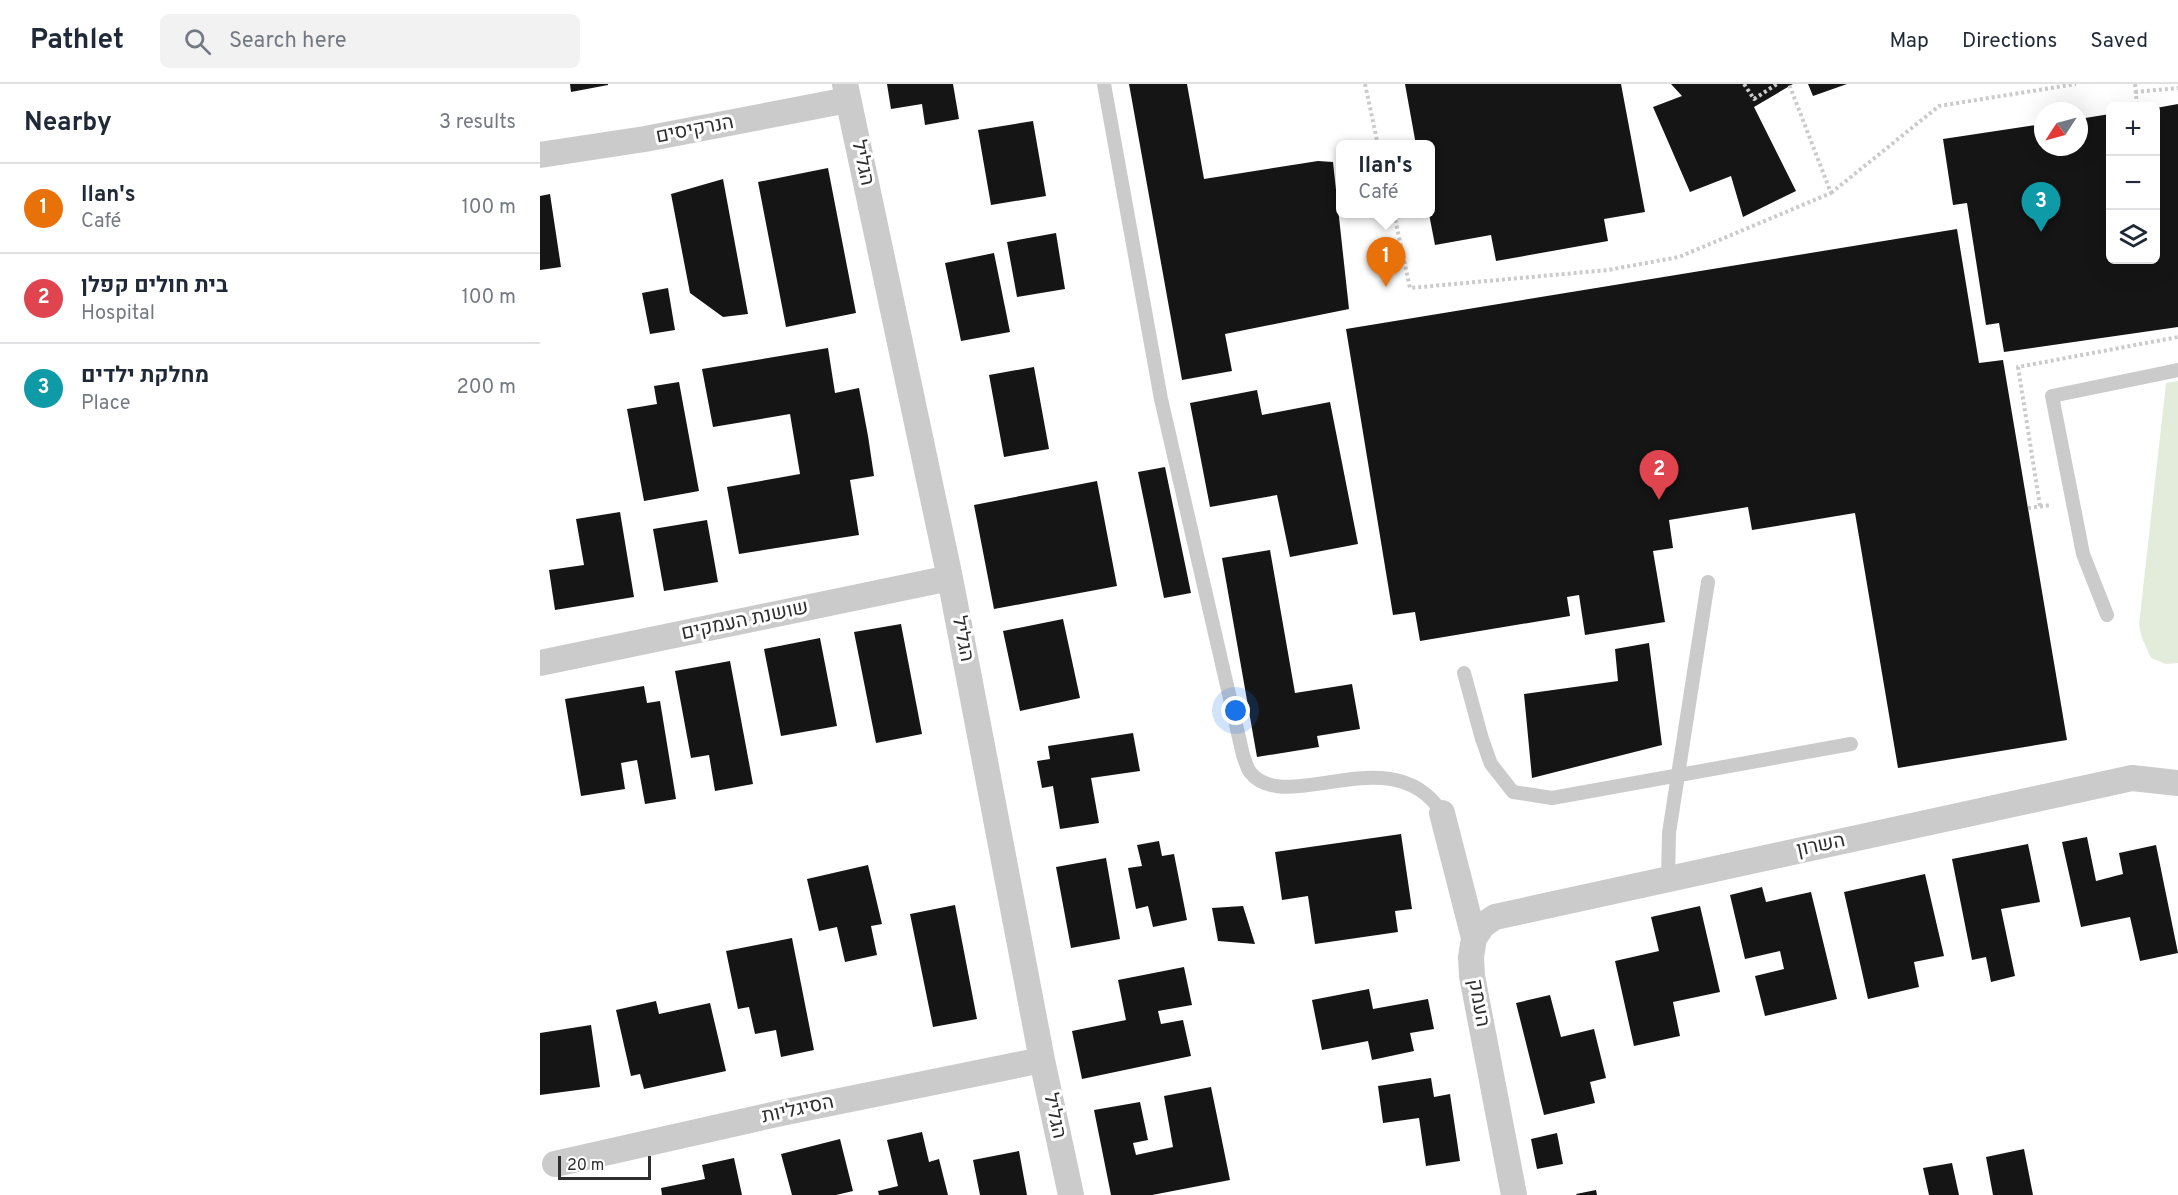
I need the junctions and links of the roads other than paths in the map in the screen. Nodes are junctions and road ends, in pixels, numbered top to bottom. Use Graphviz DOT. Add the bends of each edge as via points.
graph roads {
  1 [pos="1104,84"];
  2 [pos="847,92"];
  3 [pos="540,155"];
  4 [pos="2178,370"];
  5 [pos="950,578"];
  6 [pos="1708,582"];
  7 [pos="2107,615"];
  8 [pos="540,663"];
  9 [pos="1464,673"];
  10 [pos="1851,744"];
  11 [pos="1679,775"];
  12 [pos="2178,783"];
  13 [pos="1442,813"];
  14 [pos="1668,879"];
  15 [pos="1474,939"];
  16 [pos="1042,1060"];
  17 [pos="555,1164"];
  18 [pos="1071,1195"];
  19 [pos="1514,1195"];
  1 -- 13 [label="lane" via="1161,399 1249,771 1260,781 1281,787 1378,777 1420,789"];
  2 -- 3 [label="street, הנרקיסים" via="645,139"];
  2 -- 5 [label="street, הגליל"];
  4 -- 7 [label="lane" via="2052,396 2083,554"];
  5 -- 8 [label="street, שושנת העמקים"];
  5 -- 16 [label="street, הגליל"];
  6 -- 11 [label="lane"];
  9 -- 11 [label="lane" via="1491,764 1513,792 1552,798"];
  10 -- 11 [label="lane"];
  11 -- 14 [label="lane"];
  12 -- 14 [label="street, השרון" via="2132,778"];
  13 -- 15 [label="street, העמק"];
  14 -- 15 [label="street, השרון" via="1495,917 1483,925"];
  15 -- 19 [label="street, העמק" via="1472,976"];
  16 -- 17 [label="street, הסיגליות"];
  16 -- 18 [label="street, הגליל"];
}
